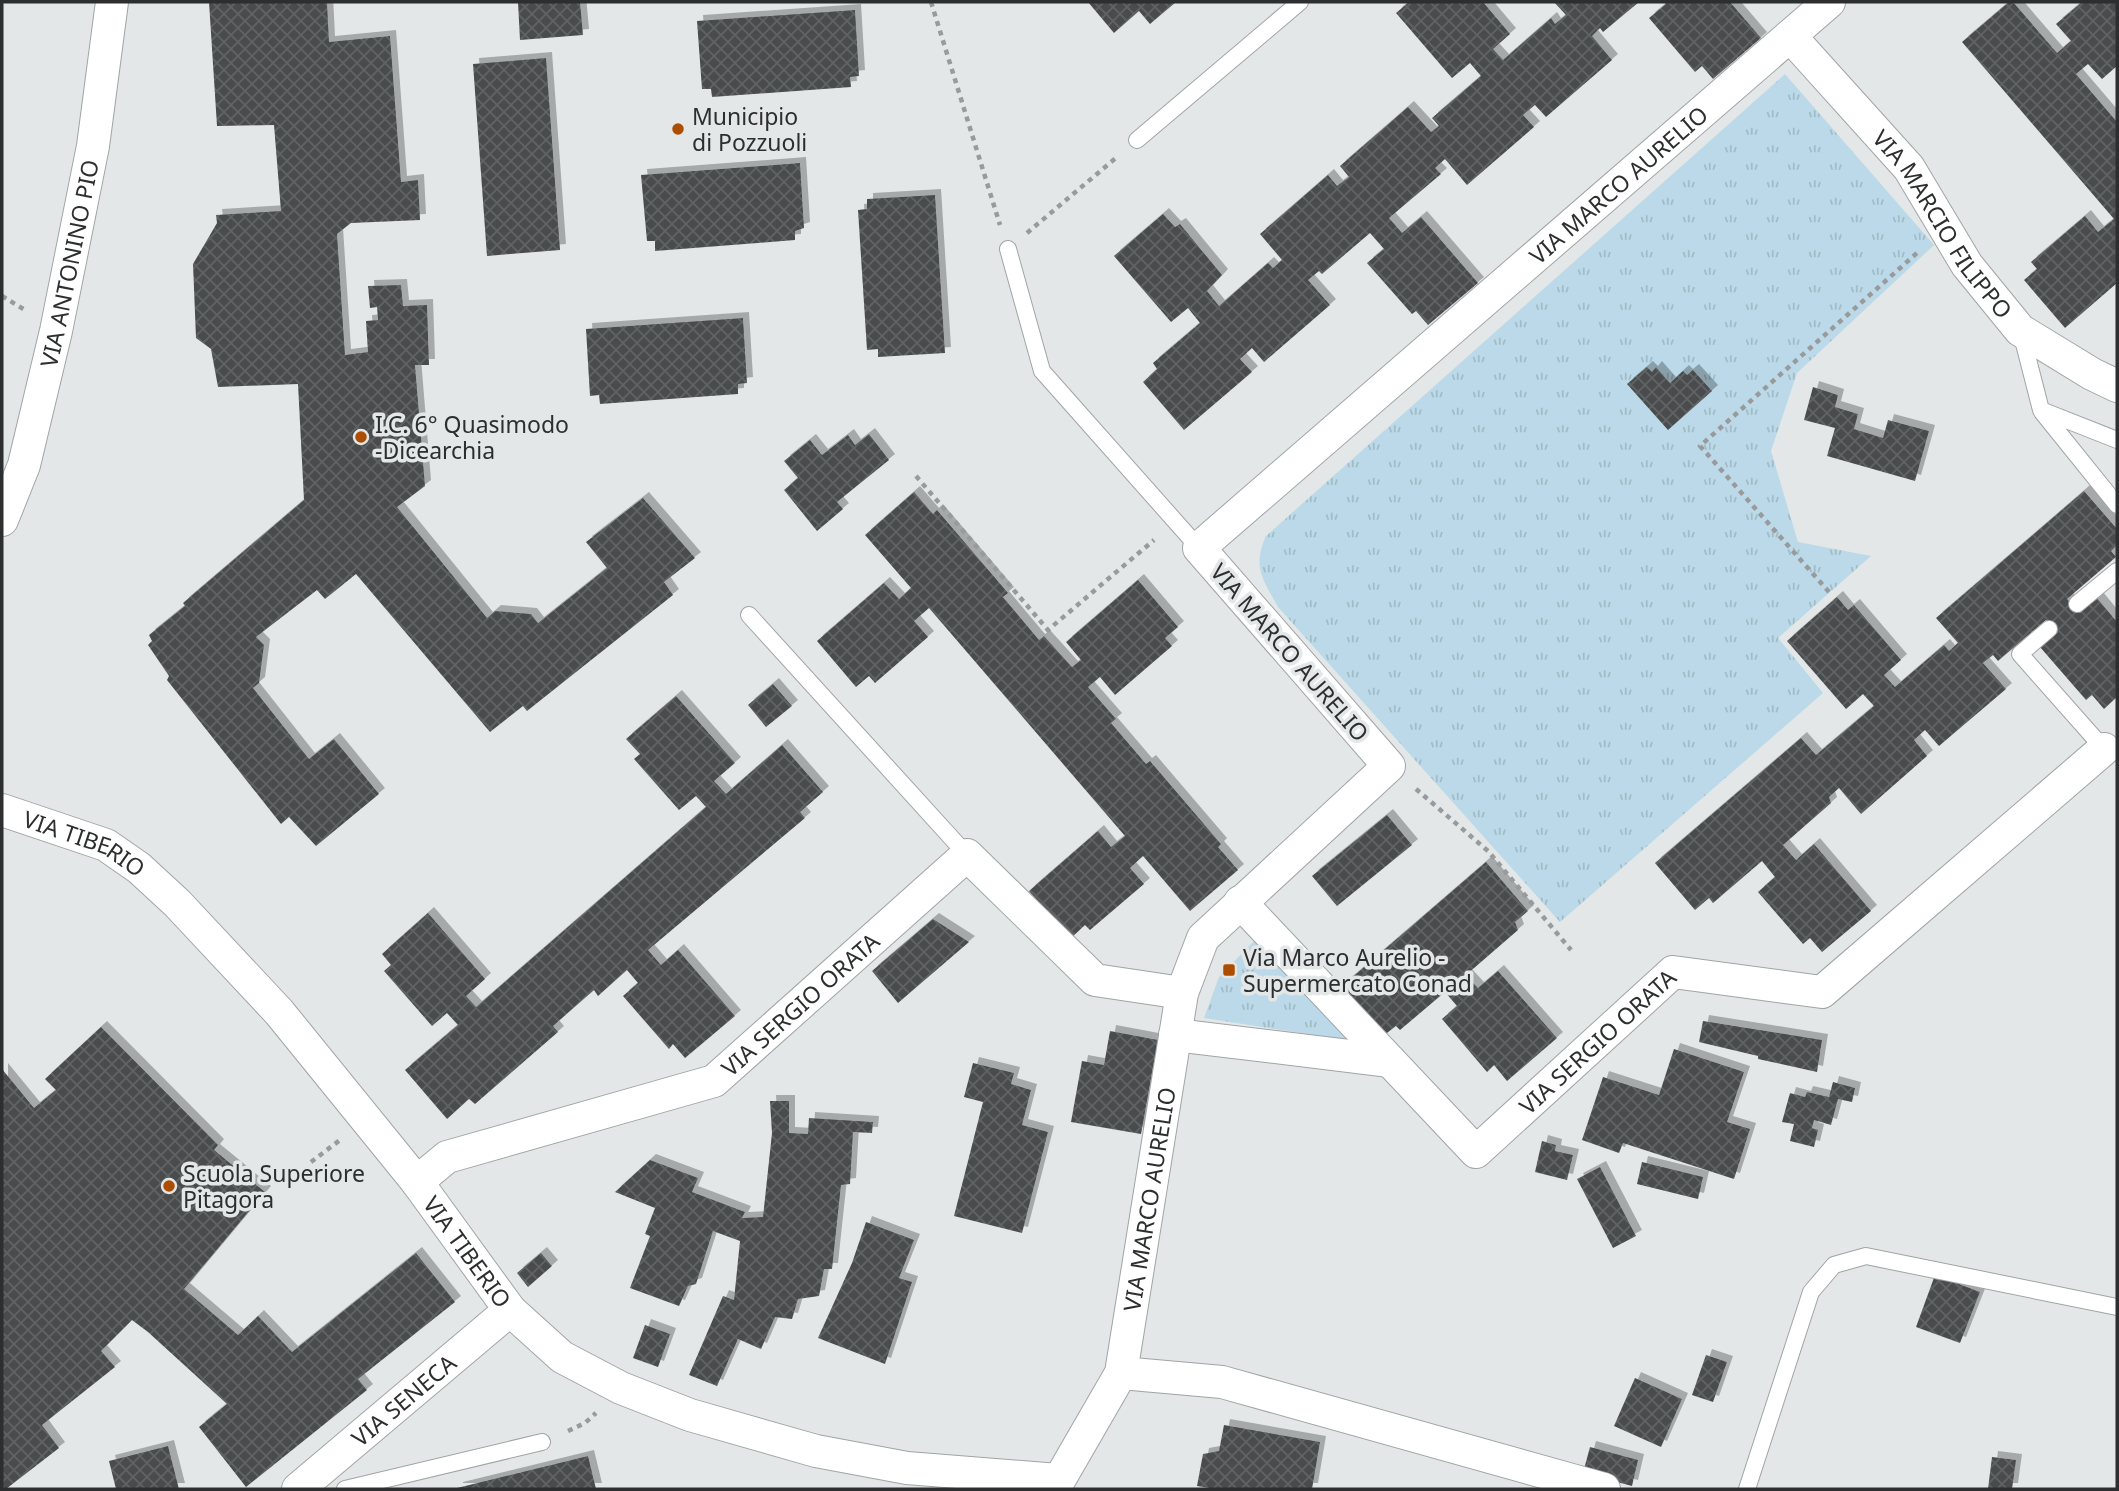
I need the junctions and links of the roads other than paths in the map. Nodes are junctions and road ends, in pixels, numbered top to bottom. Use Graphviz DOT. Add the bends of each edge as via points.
graph roads {
  1 [pos="112,2"];
  2 [pos="1300,2"];
  3 [pos="1829,2"];
  4 [pos="1790,36"];
  5 [pos="1137,140"];
  6 [pos="1008,249"];
  7 [pos="2020,330"];
  8 [pos="2117,386"];
  9 [pos="2041,410"];
  10 [pos="2117,440"];
  11 [pos="2117,505"];
  12 [pos="2,520"];
  13 [pos="1199,548"];
  14 [pos="2117,571"];
  15 [pos="2077,604"];
  16 [pos="749,615"];
  17 [pos="2049,629"];
  18 [pos="2104,749"];
  19 [pos="2,810"];
  20 [pos="967,855"];
  21 [pos="1240,902"];
  22 [pos="1182,993"];
  23 [pos="1175,1035"];
  24 [pos="1390,1061"];
  25 [pos="416,1182"];
  26 [pos="2117,1307"];
  27 [pos="510,1310"];
  28 [pos="1121,1373"];
  29 [pos="542,1442"];
  30 [pos="1056,1485"];
  31 [pos="298,1489"];
  32 [pos="345,1489"];
  33 [pos="1604,1489"];
  34 [pos="1747,1489"];
  1 -- 12 [label="street, VIA ANTONINO PIO" via="93,146 54,342 24,465"];
  2 -- 5 [label="lane"];
  3 -- 4 [label="street, VIA MARCO AURELIO"];
  4 -- 7 [label="street, VIA MARCIO FILIPPO" via="1909,168 1967,265"];
  4 -- 13 [label="street, VIA MARCO AURELIO"];
  6 -- 13 [label="lane" via="1042,370"];
  7 -- 8 [label="street, VIA MARCIO FILIPPO"];
  7 -- 9 [label="lane"];
  9 -- 10 [label="lane"];
  9 -- 11 [label="lane"];
  13 -- 21 [label="street, VIA MARCO AURELIO" via="1389,766"];
  14 -- 15 [label="lane"];
  16 -- 20 [label="lane"];
  17 -- 18 [label="lane" via="2020,654"];
  18 -- 24 [label="street, VIA SERGIO ORATA" via="1822,992 1673,972 1476,1152"];
  19 -- 25 [label="street, VIA TIBERIO" via="106,845 139,868 279,1012"];
  20 -- 22 [label="street" via="1095,980"];
  20 -- 25 [label="street, VIA SERGIO ORATA" via="714,1081 447,1157"];
  21 -- 22 [label="street, VIA MARCO AURELIO" via="1203,938"];
  21 -- 24 [label="street, VIA SERGIO ORATA"];
  22 -- 23 [label="street, VIA MARCO AURELIO"];
  23 -- 24 [label="street"];
  23 -- 28 [label="street, VIA MARCO AURELIO"];
  25 -- 27 [label="street, VIA TIBERIO"];
  26 -- 34 [label="lane" via="1867,1256 1834,1265 1811,1292"];
  27 -- 30 [label="street, VIA TIBERIO" via="562,1357 621,1388 690,1415 816,1451 907,1468"];
  27 -- 31 [label="street, VIA SENECA"];
  28 -- 30 [label="street, VIA MARCO AURELIO"];
  28 -- 33 [label="street" via="1222,1382"];
  29 -- 32 [label="lane"];
}
